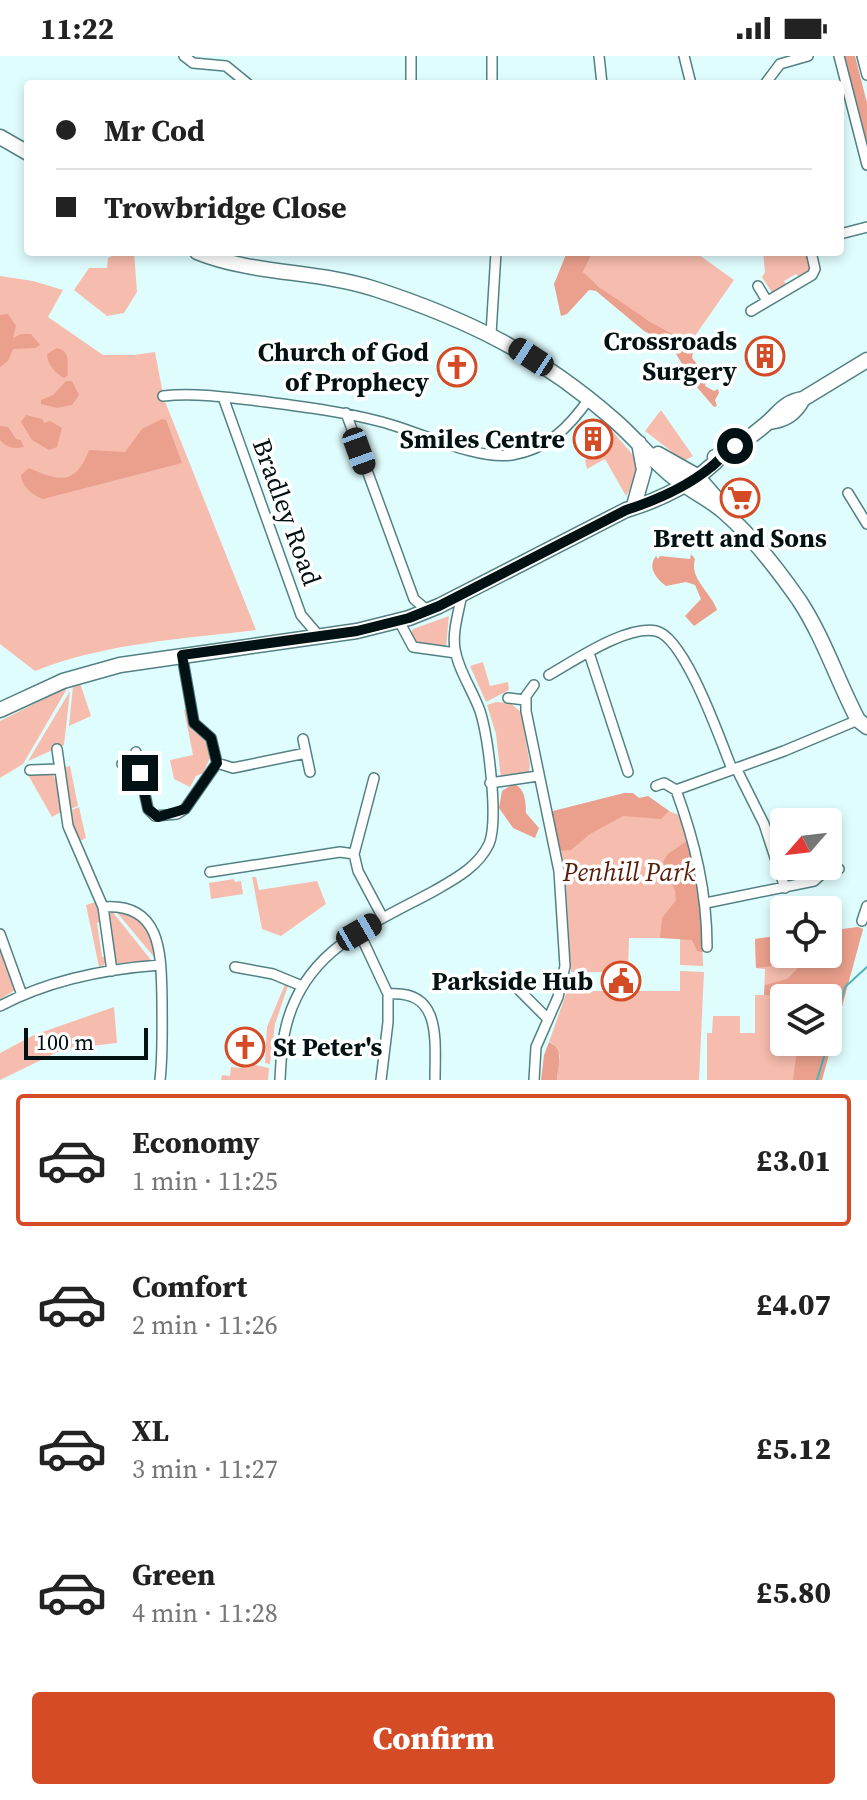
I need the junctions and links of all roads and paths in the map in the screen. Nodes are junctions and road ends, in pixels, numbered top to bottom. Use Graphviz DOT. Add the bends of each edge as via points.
graph roads {
  1 [pos="184,56"];
  2 [pos="411,56"];
  3 [pos="492,56"];
  4 [pos="599,56"];
  5 [pos="684,56"];
  6 [pos="808,56"];
  7 [pos="839,56"];
  8 [pos="862,56"];
  9 [pos="867,75"];
  10 [pos="244,80"];
  11 [pos="411,80"];
  12 [pos="492,80"];
  13 [pos="602,80"];
  14 [pos="690,80"];
  15 [pos="768,80"];
  16 [pos="0,137"];
  17 [pos="24,151"];
  18 [pos="867,165"];
  19 [pos="867,227"];
  20 [pos="844,233"];
  21 [pos="210,256"];
  22 [pos="496,256"];
  23 [pos="812,256"];
  24 [pos="815,272"];
  25 [pos="826,277"];
  26 [pos="758,286"];
  27 [pos="767,301"];
  28 [pos="751,311"];
  29 [pos="491,334"];
  30 [pos="866,362"];
  31 [pos="163,396"];
  32 [pos="223,397"];
  33 [pos="589,399"];
  34 [pos="346,413"];
  35 [pos="641,444"];
  36 [pos="721,456"];
  37 [pos="686,477"];
  38 [pos="848,493"];
  39 [pos="715,496"];
  40 [pos="630,506"];
  41 [pos="723,511"];
  42 [pos="867,524"];
  43 [pos="462,594"];
  44 [pos="428,611"];
  45 [pos="399,621"];
  46 [pos="319,636"];
  47 [pos="456,653"];
  48 [pos="589,653"];
  49 [pos="182,655"];
  50 [pos="549,675"];
  51 [pos="534,685"];
  52 [pos="508,698"];
  53 [pos="525,700"];
  54 [pos="0,710"];
  55 [pos="862,723"];
  56 [pos="303,739"];
  57 [pos="57,749"];
  58 [pos="306,753"];
  59 [pos="217,763"];
  60 [pos="122,764"];
  61 [pos="59,769"];
  62 [pos="734,769"];
  63 [pos="30,770"];
  64 [pos="310,772"];
  65 [pos="628,772"];
  66 [pos="538,776"];
  67 [pos="374,778"];
  68 [pos="490,783"];
  69 [pos="656,786"];
  70 [pos="676,790"];
  71 [pos="354,854"];
  72 [pos="210,872"];
  73 [pos="815,880"];
  74 [pos="785,888"];
  75 [pos="706,903"];
  76 [pos="867,906"];
  77 [pos="103,907"];
  78 [pos="383,918"];
  79 [pos="862,921"];
  80 [pos="359,932"];
  81 [pos="0,934"];
  82 [pos="707,947"];
  83 [pos="160,965"];
  84 [pos="235,967"];
  85 [pos="112,971"];
  86 [pos="509,980"];
  87 [pos="302,986"];
  88 [pos="388,994"];
  89 [pos="22,995"];
  90 [pos="0,1006"];
  91 [pos="548,1019"];
  92 [pos="160,1080"];
  93 [pos="280,1080"];
  94 [pos="381,1080"];
  95 [pos="435,1080"];
  96 [pos="534,1080"];
  1 -- 10 [label="street" via="193,63 231,68"];
  2 -- 11 [label="street"];
  3 -- 12 [label="street"];
  4 -- 13 [label="street"];
  5 -- 14 [label="street"];
  6 -- 15 [label="street" via="780,64"];
  7 -- 18 [label="street"];
  8 -- 9 [label="street"];
  16 -- 17 [label="main road"];
  19 -- 20 [label="street"];
  21 -- 29 [label="main road" via="246,267 357,283"];
  22 -- 29 [label="street"];
  23 -- 24 [label="street"];
  24 -- 25 [label="street"];
  24 -- 27 [label="street"];
  26 -- 27 [label="street"];
  27 -- 28 [label="street"];
  29 -- 33 [label="main road"];
  30 -- 36 [label="main road"];
  31 -- 32 [label="street"];
  32 -- 34 [label="street"];
  32 -- 46 [label="street, Bradley Road" via="301,615"];
  33 -- 34 [label="street" via="552,439 508,455 480,453"];
  33 -- 35 [label="main road"];
  34 -- 44 [label="street" via="414,599"];
  35 -- 37 [label="main road"];
  35 -- 40 [label="main road" via="644,470"];
  36 -- 37 [label="main road"];
  36 -- 39 [label="main road"];
  37 -- 39 [label="main road"];
  37 -- 40 [label="main road" via="644,504"];
  37 -- 41 [label="main road"];
  38 -- 42 [label="street"];
  39 -- 41 [label="main road"];
  40 -- 43 [label="main road"];
  41 -- 55 [label="main road" via="801,603"];
  43 -- 44 [label="main road"];
  43 -- 47 [label="street"];
  44 -- 45 [label="main road"];
  45 -- 46 [label="main road"];
  45 -- 47 [label="street" via="413,647"];
  46 -- 49 [label="main road"];
  47 -- 68 [label="street" via="485,726"];
  48 -- 50 [label="street"];
  48 -- 62 [label="street" via="639,632 665,635 696,682"];
  48 -- 65 [label="street"];
  49 -- 54 [label="main road" via="71,678"];
  49 -- 59 [label="street" via="194,723 211,738"];
  51 -- 53 [label="street"];
  52 -- 53 [label="street"];
  53 -- 66 [label="street"];
  55 -- 62 [label="street"];
  56 -- 58 [label="street"];
  57 -- 61 [label="street"];
  58 -- 59 [label="street" via="233,768"];
  58 -- 64 [label="street"];
  59 -- 60 [label="street" via="185,809 158,817 148,809 137,756"];
  61 -- 63 [label="street"];
  61 -- 77 [label="street" via="71,835"];
  62 -- 70 [label="street"];
  62 -- 74 [label="street" via="764,824"];
  66 -- 68 [label="street"];
  66 -- 91 [label="street" via="559,871 564,937 565,972"];
  67 -- 71 [label="street"];
  68 -- 78 [label="street" via="492,831 481,857 456,879"];
  69 -- 70 [label="street" via="664,783"];
  70 -- 75 [label="street" via="694,842"];
  71 -- 72 [label="street"];
  71 -- 78 [label="street"];
  73 -- 74 [label="street"];
  74 -- 75 [label="street"];
  75 -- 82 [label="street"];
  76 -- 79 [label="street"];
  77 -- 83 [label="street" via="122,906 147,921 158,942"];
  77 -- 85 [label="street"];
  78 -- 80 [label="street"];
  80 -- 87 [label="street" via="326,955"];
  80 -- 88 [label="street"];
  81 -- 89 [label="street"];
  83 -- 85 [label="street"];
  83 -- 92 [label="street"];
  84 -- 87 [label="street"];
  85 -- 89 [label="street"];
  86 -- 91 [label="street"];
  87 -- 93 [label="street" via="286,1026"];
  88 -- 94 [label="street"];
  88 -- 95 [label="street" via="411,994 430,1011"];
  89 -- 90 [label="street"];
  91 -- 96 [label="street" via="536,1047"];
}
